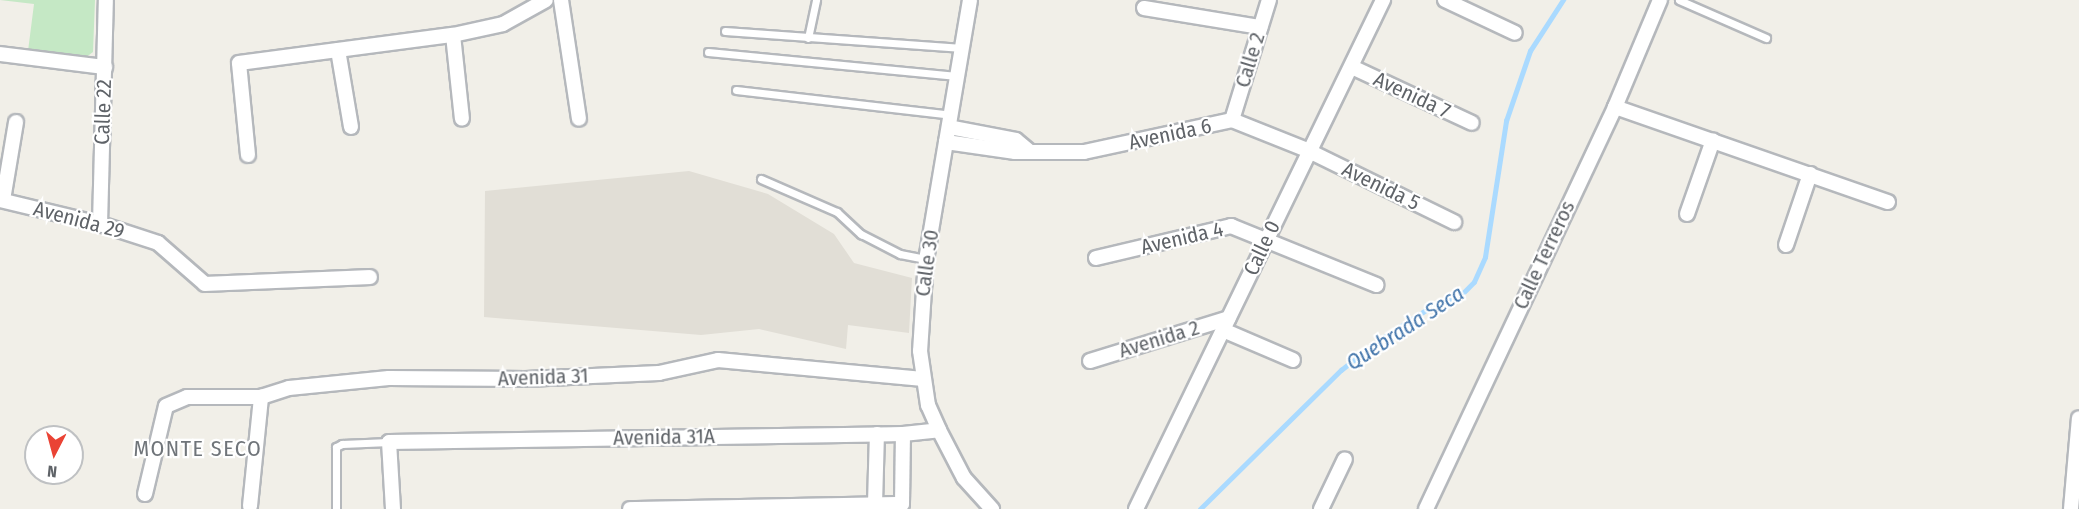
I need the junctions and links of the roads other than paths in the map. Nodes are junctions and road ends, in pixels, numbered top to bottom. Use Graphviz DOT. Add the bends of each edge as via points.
graph roads {
  1 [pos="106,0"];
  2 [pos="546,0"];
  3 [pos="561,0"];
  4 [pos="816,0"];
  5 [pos="970,0"];
  6 [pos="1269,0"];
  7 [pos="1383,0"];
  8 [pos="1445,0"];
  9 [pos="1660,0"];
  10 [pos="1679,0"];
  11 [pos="1144,8"];
  12 [pos="1260,27"];
  13 [pos="725,32"];
  14 [pos="1515,33"];
  15 [pos="453,35"];
  16 [pos="808,38"];
  17 [pos="1766,38"];
  18 [pos="962,48"];
  19 [pos="338,50"];
  20 [pos="708,52"];
  21 [pos="0,54"];
  22 [pos="105,67"];
  23 [pos="1352,67"];
  24 [pos="957,76"];
  25 [pos="736,90"];
  26 [pos="1615,107"];
  27 [pos="462,119"];
  28 [pos="579,119"];
  29 [pos="1232,120"];
  30 [pos="950,121"];
  31 [pos="16,122"];
  32 [pos="1472,123"];
  33 [pos="351,127"];
  34 [pos="1713,140"];
  35 [pos="946,142"];
  36 [pos="1028,150"];
  37 [pos="1307,150"];
  38 [pos="248,155"];
  39 [pos="1810,174"];
  40 [pos="761,179"];
  41 [pos="1,200"];
  42 [pos="1888,202"];
  43 [pos="1687,214"];
  44 [pos="1454,222"];
  45 [pos="100,224"];
  46 [pos="1266,239"];
  47 [pos="1786,245"];
  48 [pos="1096,258"];
  49 [pos="926,259"];
  50 [pos="370,277"];
  51 [pos="1376,285"];
  52 [pos="1226,324"];
  53 [pos="1293,360"];
  54 [pos="1090,361"];
  55 [pos="923,379"];
  56 [pos="261,397"];
  57 [pos="2079,418"];
  58 [pos="939,430"];
  59 [pos="877,434"];
  60 [pos="903,434"];
  61 [pos="389,442"];
  62 [pos="1345,459"];
  63 [pos="145,494"];
  64 [pos="1139,503"];
  65 [pos="875,504"];
  66 [pos="250,506"];
  67 [pos="799,507"];
  68 [pos="713,508"];
  69 [pos="336,509"];
  70 [pos="393,509"];
  71 [pos="630,509"];
  72 [pos="992,509"];
  73 [pos="1321,509"];
  74 [pos="1426,509"];
  75 [pos="2071,509"];
  1 -- 22 [label="street, Calle 22"];
  2 -- 15 [label="street" via="503,24"];
  3 -- 28 [label="street"];
  4 -- 16 [label="lane"];
  5 -- 18 [label="street, Calle 30"];
  6 -- 12 [label="street, Calle 2"];
  7 -- 23 [label="street, Calle 0"];
  8 -- 14 [label="street"];
  9 -- 26 [label="street, Calle Terreros"];
  10 -- 17 [label="lane"];
  11 -- 12 [label="street"];
  12 -- 29 [label="street, Calle 2"];
  13 -- 16 [label="lane"];
  15 -- 19 [label="street"];
  15 -- 27 [label="street"];
  16 -- 18 [label="lane"];
  18 -- 24 [label="street, Calle 30"];
  19 -- 33 [label="street"];
  19 -- 38 [label="street" via="239,63"];
  20 -- 24 [label="lane"];
  21 -- 22 [label="street"];
  22 -- 45 [label="street, Calle 22"];
  23 -- 32 [label="street, Avenida 7"];
  23 -- 37 [label="street, Calle 0"];
  24 -- 30 [label="street, Calle 30"];
  25 -- 30 [label="lane"];
  26 -- 34 [label="street"];
  26 -- 74 [label="street, Calle Terreros"];
  29 -- 36 [label="street, Avenida 6" via="1084,152"];
  29 -- 37 [label="street, Avenida 6"];
  30 -- 35 [label="street, Calle 30"];
  30 -- 36 [label="street, Avenida 6" via="1016,140"];
  31 -- 41 [label="street"];
  34 -- 39 [label="street"];
  34 -- 43 [label="street"];
  35 -- 36 [label="street, Avenida 6" via="1015,152"];
  35 -- 49 [label="street, Calle 30"];
  37 -- 44 [label="street, Avenida 5"];
  37 -- 46 [label="street, Calle 0"];
  39 -- 42 [label="street"];
  39 -- 47 [label="street"];
  40 -- 49 [label="lane" via="837,212 861,234 900,254"];
  41 -- 45 [label="street, Avenida 29"];
  45 -- 50 [label="street, Avenida 29" via="158,243 205,284"];
  46 -- 48 [label="street, Avenida 4" via="1231,226"];
  46 -- 51 [label="street, Avenida 4"];
  46 -- 52 [label="street, Calle 0"];
  49 -- 55 [label="street, Calle 30" via="921,307"];
  52 -- 53 [label="street"];
  52 -- 54 [label="street, Avenida 2"];
  52 -- 64 [label="street, Calle 0"];
  55 -- 56 [label="street, Avenida 31" via="718,360 659,373 526,379 341,380"];
  55 -- 58 [label="street, Calle 30" via="928,405"];
  56 -- 63 [label="street, Avenida 31" via="187,397 166,406"];
  56 -- 66 [label="street"];
  57 -- 75 [label="street"];
  58 -- 60 [label="street, Avenida 31A"];
  58 -- 72 [label="street, Calle 30" via="964,478"];
  59 -- 60 [label="street, Avenida 31A"];
  59 -- 61 [label="street, Avenida 31A"];
  59 -- 65 [label="street"];
  60 -- 65 [label="street" via="902,504"];
  61 -- 69 [label="lane" via="336,447"];
  61 -- 70 [label="street"];
  62 -- 73 [label="street"];
  65 -- 67 [label="street"];
  67 -- 68 [label="street"];
  68 -- 71 [label="street"];
}
